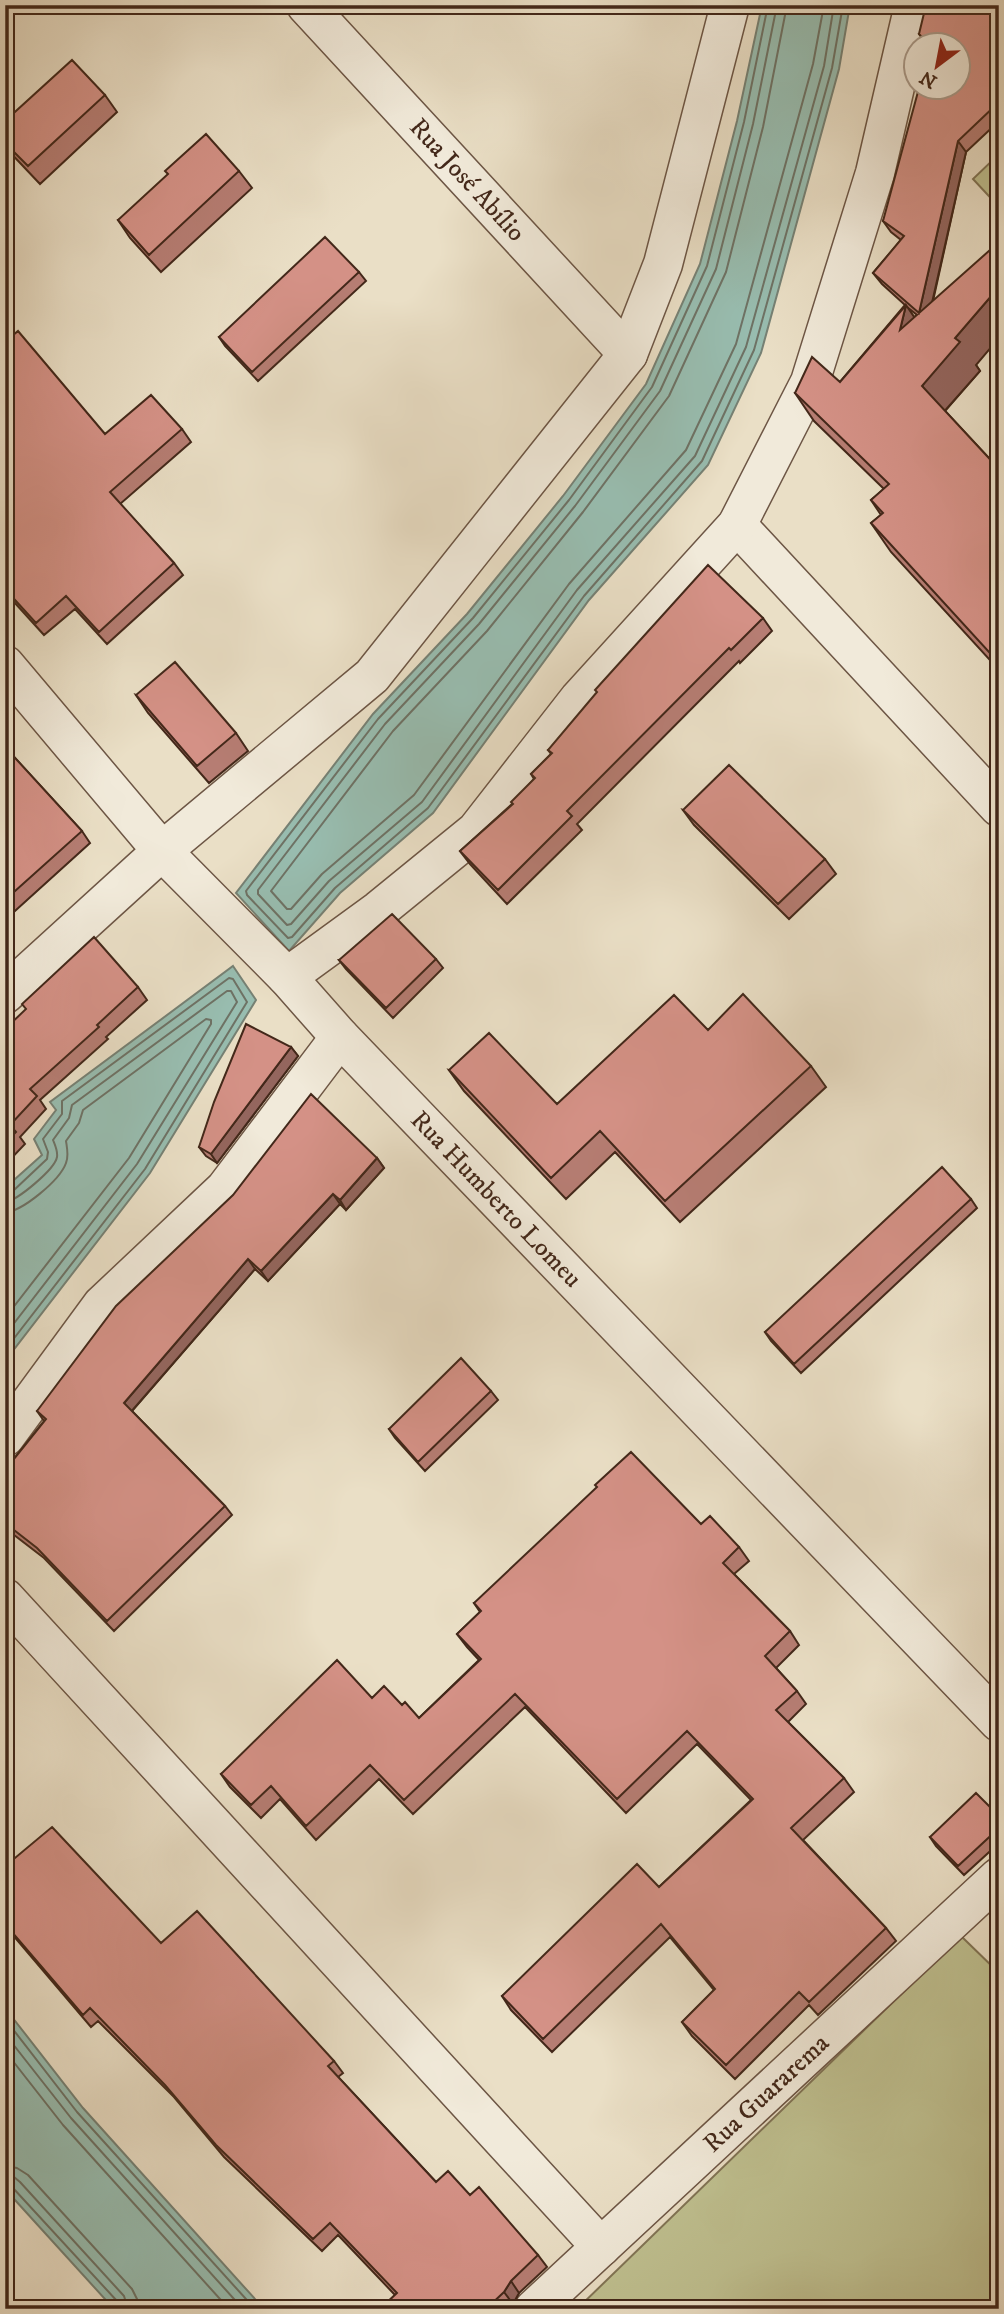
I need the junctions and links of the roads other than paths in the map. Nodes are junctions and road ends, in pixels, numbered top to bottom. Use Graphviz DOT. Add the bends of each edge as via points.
graph roads {
  1 [pos="306,5"];
  2 [pos="730,5"];
  3 [pos="914,5"];
  4 [pos="628,354"];
  5 [pos="737,525"];
  6 [pos="5,665"];
  7 [pos="999,807"];
  8 [pos="162,851"];
  9 [pos="287,976"];
  10 [pos="5,994"];
  11 [pos="340,1037"];
  12 [pos="5,1437"];
  13 [pos="5,1598"];
  14 [pos="999,1722"];
  15 [pos="999,1877"];
  16 [pos="601,2247"];
  17 [pos="534,2309"];
  1 -- 4 [label="street, Rua José Abílio"];
  2 -- 4 [label="street" via="663,264"];
  3 -- 5 [label="street" via="875,173 810,382"];
  4 -- 8 [label="street" via="372,676"];
  5 -- 7 [label="street"];
  5 -- 9 [label="street" via="579,699 476,831 379,910"];
  6 -- 8 [label="street, Rua Humberto Lomeu"];
  8 -- 9 [label="street, Rua Humberto Lomeu"];
  8 -- 10 [label="street"];
  9 -- 11 [label="street, Rua Humberto Lomeu"];
  11 -- 12 [label="street" via="225,1189 102,1305"];
  11 -- 14 [label="street, Rua Humberto Lomeu"];
  13 -- 16 [label="street"];
  15 -- 16 [label="street, Rua Guararema"];
  16 -- 17 [label="street, Rua Guararema"];
}
